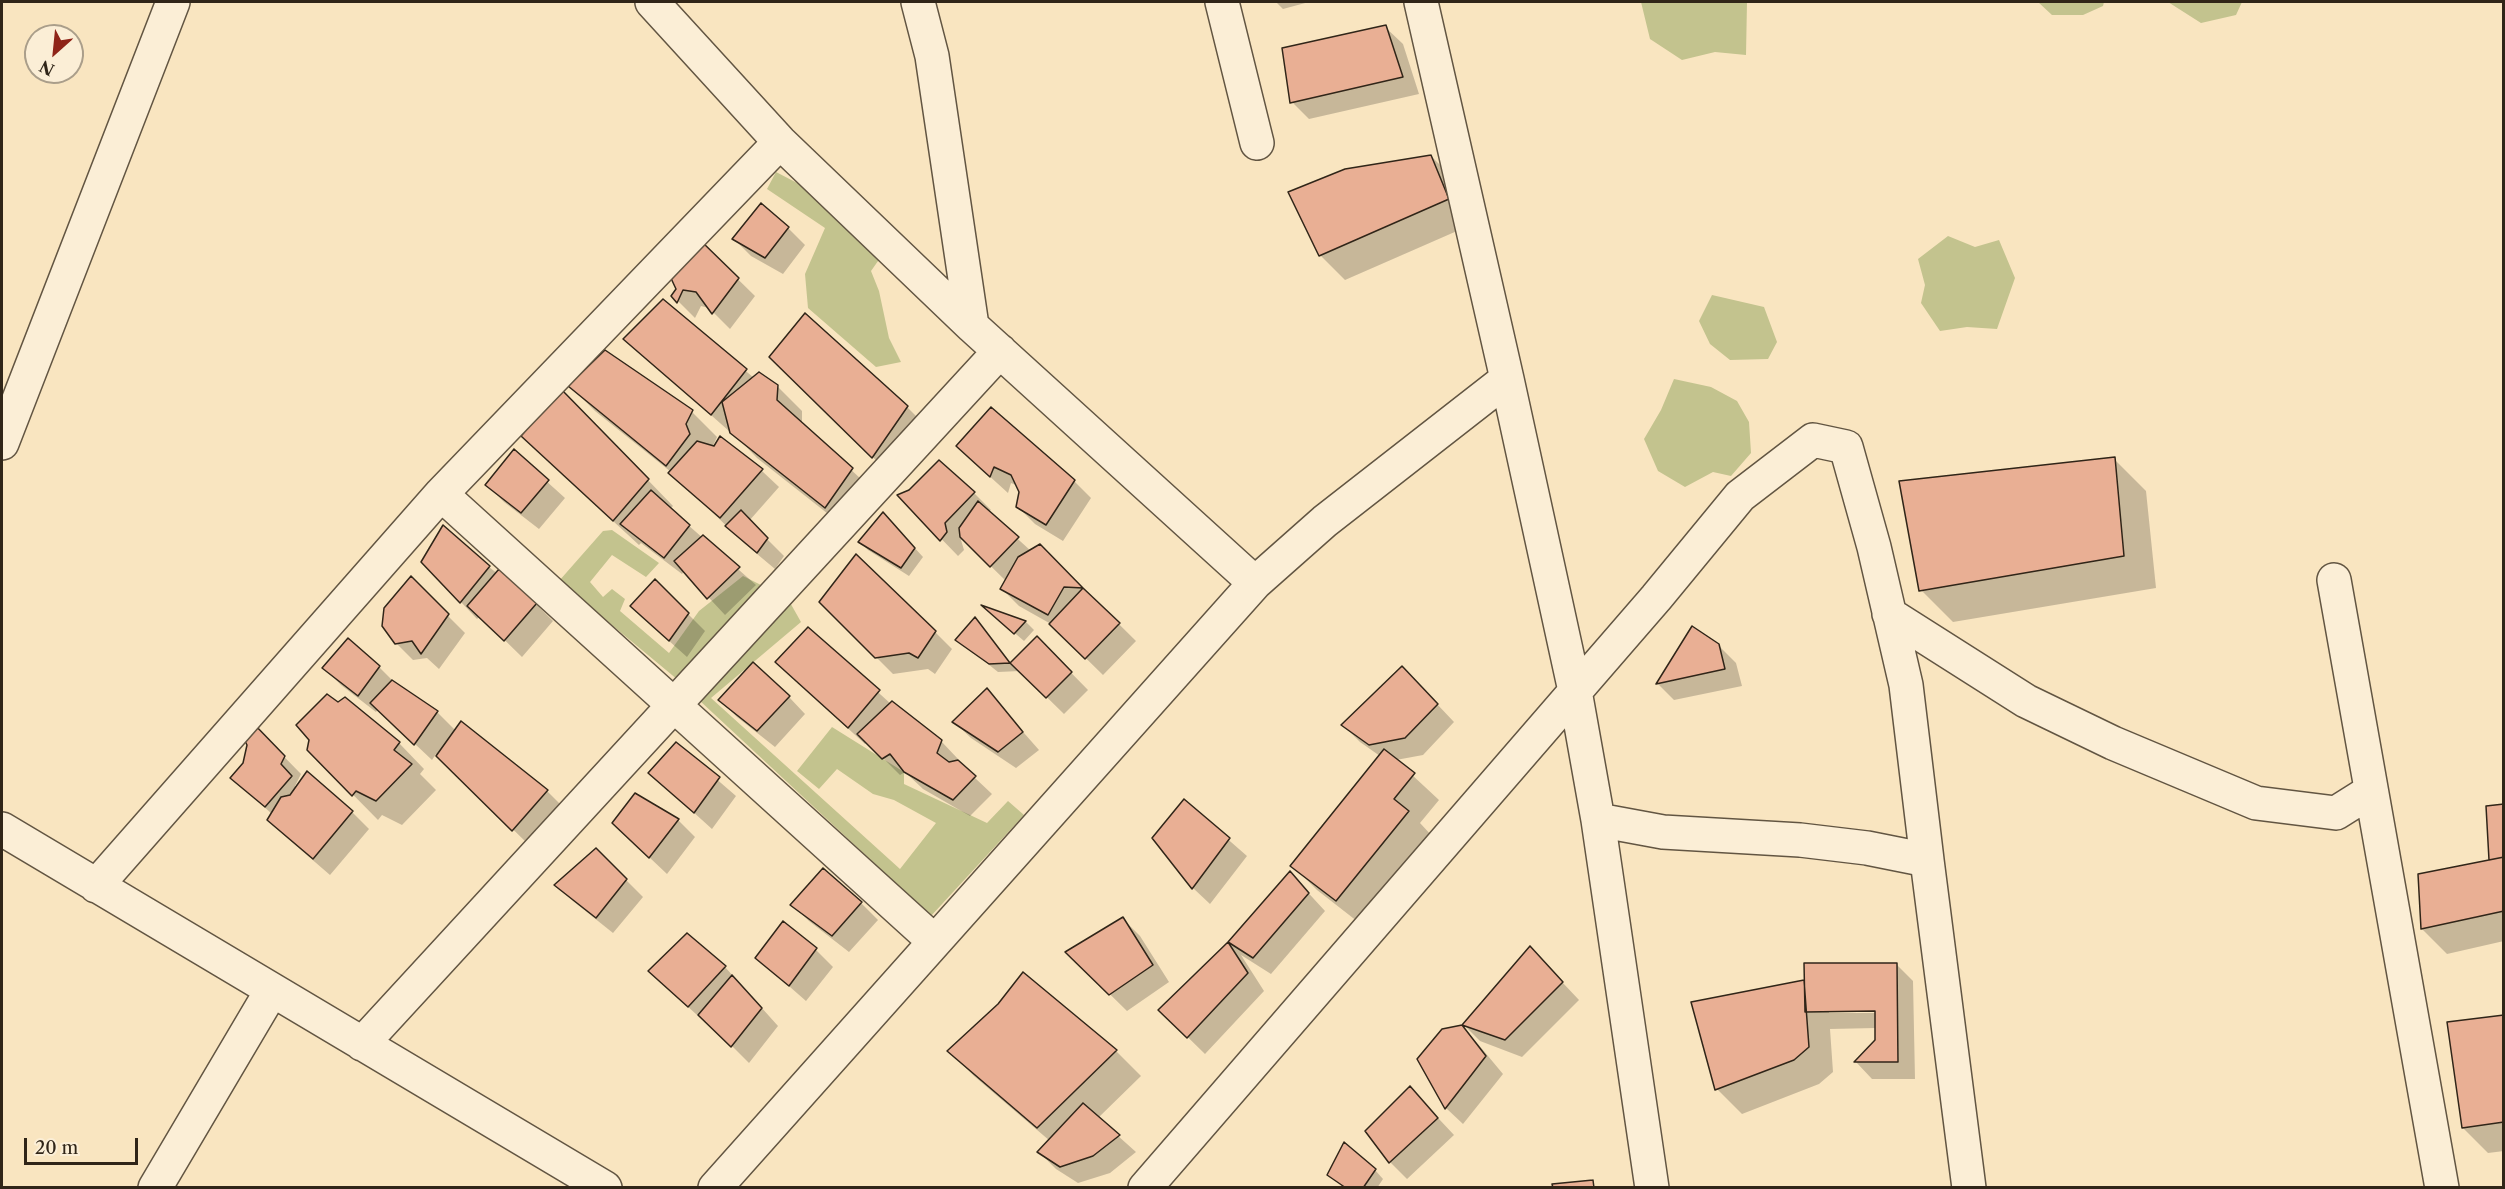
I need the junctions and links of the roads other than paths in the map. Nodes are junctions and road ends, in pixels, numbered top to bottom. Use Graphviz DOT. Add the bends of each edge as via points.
graph roads {
  1 [pos="173,2"];
  2 [pos="652,2"];
  3 [pos="918,2"];
  4 [pos="1222,2"];
  5 [pos="1421,2"];
  6 [pos="780,142"];
  7 [pos="1257,143"];
  8 [pos="972,326"];
  9 [pos="1000,351"];
  10 [pos="1507,379"];
  11 [pos="2,443"];
  12 [pos="441,494"];
  13 [pos="2334,580"];
  14 [pos="1255,584"];
  15 [pos="1889,614"];
  16 [pos="1575,691"];
  17 [pos="673,704"];
  18 [pos="2372,791"];
  19 [pos="1598,820"];
  20 [pos="2,830"];
  21 [pos="1927,860"];
  22 [pos="96,886"];
  23 [pos="934,942"];
  24 [pos="272,990"];
  25 [pos="362,1044"];
  26 [pos="156,1188"];
  27 [pos="605,1188"];
  28 [pos="715,1188"];
  29 [pos="1145,1188"];
  30 [pos="1652,1188"];
  31 [pos="1969,1188"];
  32 [pos="2442,1188"];
  1 -- 11 [label="street"];
  2 -- 6 [label="street"];
  3 -- 8 [label="street" via="932,56"];
  4 -- 7 [label="street"];
  5 -- 10 [label="street"];
  6 -- 8 [label="street"];
  6 -- 12 [label="street"];
  8 -- 9 [label="street"];
  9 -- 14 [label="street"];
  9 -- 17 [label="street"];
  10 -- 14 [label="street" via="1326,521"];
  10 -- 16 [label="street"];
  12 -- 17 [label="street"];
  12 -- 22 [label="street"];
  13 -- 18 [label="street"];
  14 -- 23 [label="street"];
  15 -- 16 [label="street" via="1846,447 1813,440 1740,496"];
  15 -- 18 [label="street" via="2026,701 2113,743 2256,802 2336,813"];
  15 -- 21 [label="street" via="1906,685"];
  16 -- 19 [label="street"];
  16 -- 29 [label="street"];
  17 -- 23 [label="street"];
  17 -- 25 [label="street"];
  18 -- 32 [label="street"];
  19 -- 21 [label="street" via="1664,832 1867,848"];
  19 -- 30 [label="street"];
  20 -- 22 [label="street"];
  21 -- 31 [label="street"];
  22 -- 24 [label="street"];
  23 -- 28 [label="street"];
  24 -- 25 [label="street"];
  24 -- 26 [label="street"];
  25 -- 27 [label="street"];
}
